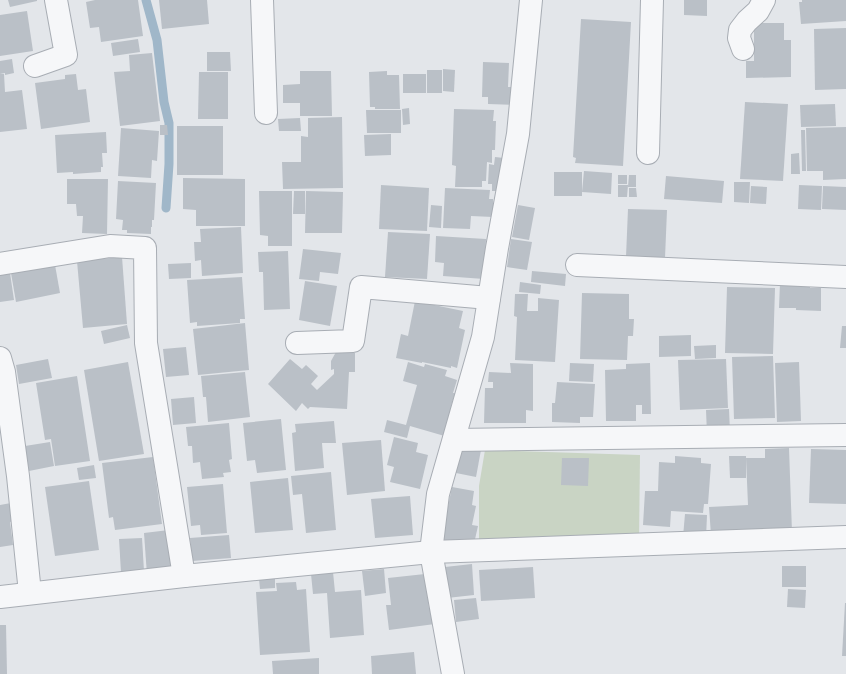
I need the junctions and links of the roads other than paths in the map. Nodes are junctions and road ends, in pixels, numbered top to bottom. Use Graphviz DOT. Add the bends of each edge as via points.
graph roads {
  1 [pos="56,0"];
  2 [pos="262,0"];
  3 [pos="531,0"];
  4 [pos="652,0"];
  5 [pos="764,0"];
  6 [pos="743,49"];
  7 [pos="35,66"];
  8 [pos="266,113"];
  9 [pos="648,153"];
  10 [pos="0,264"];
  11 [pos="577,265"];
  12 [pos="846,277"];
  13 [pos="489,298"];
  14 [pos="297,343"];
  15 [pos="0,358"];
  16 [pos="846,435"];
  17 [pos="454,440"];
  18 [pos="846,537"];
  19 [pos="431,552"];
  20 [pos="184,576"];
  21 [pos="30,593"];
  22 [pos="0,597"];
  23 [pos="453,674"];
  1 -- 7 [label="street" via="66,55"];
  2 -- 8 [label="street"];
  3 -- 13 [label="street" via="518,134"];
  4 -- 9 [label="street"];
  5 -- 6 [label="street" via="758,11 740,30 739,38"];
  10 -- 20 [label="street" via="110,246 145,248 146,343"];
  11 -- 12 [label="street"];
  13 -- 14 [label="street" via="361,287 353,341"];
  13 -- 17 [label="street" via="483,337"];
  15 -- 21 [label="street" via="16,461"];
  16 -- 17 [label="street"];
  17 -- 19 [label="street" via="438,494"];
  18 -- 19 [label="street"];
  19 -- 20 [label="street"];
  19 -- 23 [label="street"];
  20 -- 21 [label="street"];
  21 -- 22 [label="street"];
}
